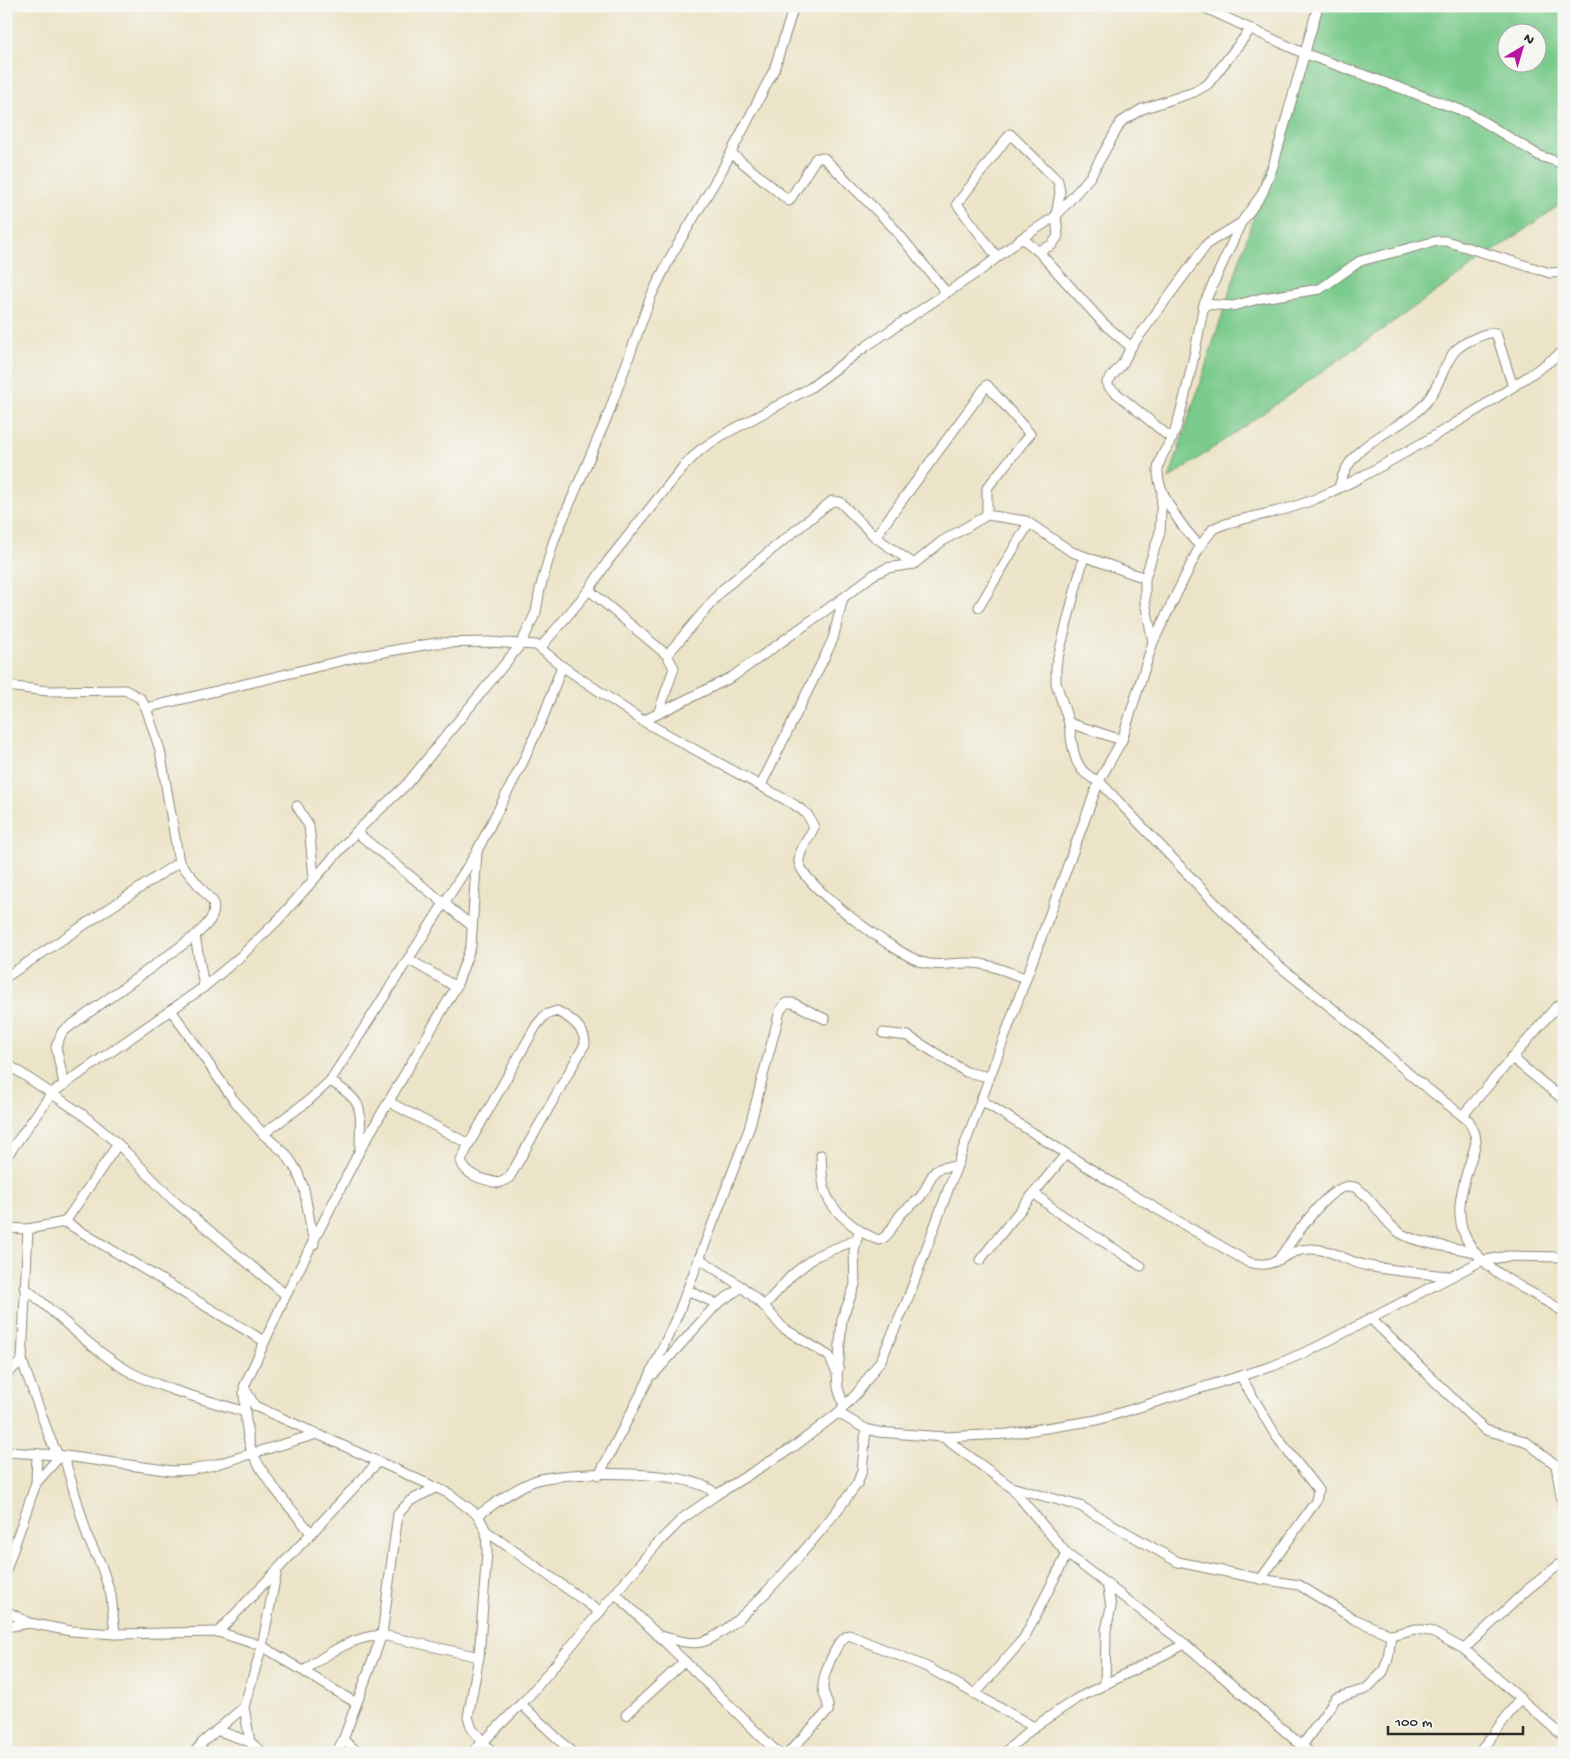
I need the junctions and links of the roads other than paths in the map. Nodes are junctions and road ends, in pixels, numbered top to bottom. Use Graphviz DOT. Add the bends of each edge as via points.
graph roads {
  1 [pos="794,6"];
  2 [pos="1201,6"];
  3 [pos="1318,6"];
  4 [pos="1250,30"];
  5 [pos="1303,53"];
  6 [pos="731,154"];
  7 [pos="1564,164"];
  8 [pos="1056,216"];
  9 [pos="1241,223"];
  10 [pos="1022,238"];
  11 [pos="1038,251"];
  12 [pos="997,257"];
  13 [pos="1564,272"];
  14 [pos="946,292"];
  15 [pos="1204,304"];
  16 [pos="1131,347"];
  17 [pos="1564,351"];
  18 [pos="1513,387"];
  19 [pos="1172,439"];
  20 [pos="1162,487"];
  21 [pos="1339,487"];
  22 [pos="987,515"];
  23 [pos="1029,523"];
  24 [pos="875,537"];
  25 [pos="1200,546"];
  26 [pos="1084,556"];
  27 [pos="914,564"];
  28 [pos="1145,578"];
  29 [pos="588,590"];
  30 [pos="843,598"];
  31 [pos="979,607"];
  32 [pos="1153,642"];
  33 [pos="521,644"];
  34 [pos="541,647"];
  35 [pos="667,655"];
  36 [pos="562,666"];
  37 [pos="6,686"];
  38 [pos="146,708"];
  39 [pos="658,714"];
  40 [pos="643,721"];
  41 [pos="1069,723"];
  42 [pos="1122,740"];
  43 [pos="1099,781"];
  44 [pos="762,785"];
  45 [pos="297,806"];
  46 [pos="356,832"];
  47 [pos="477,851"];
  48 [pos="179,862"];
  49 [pos="314,878"];
  50 [pos="443,902"];
  51 [pos="472,926"];
  52 [pos="195,936"];
  53 [pos="408,959"];
  54 [pos="6,976"];
  55 [pos="1025,978"];
  56 [pos="204,987"];
  57 [pos="456,987"];
  58 [pos="1564,1003"];
  59 [pos="171,1010"];
  60 [pos="824,1019"];
  61 [pos="884,1033"];
  62 [pos="1510,1057"];
  63 [pos="6,1063"];
  64 [pos="989,1077"];
  65 [pos="330,1081"];
  66 [pos="64,1084"];
  67 [pos="52,1093"];
  68 [pos="981,1100"];
  69 [pos="1564,1100"];
  70 [pos="389,1102"];
  71 [pos="1463,1115"];
  72 [pos="263,1134"];
  73 [pos="118,1144"];
  74 [pos="468,1144"];
  75 [pos="360,1150"];
  76 [pos="1066,1154"];
  77 [pos="821,1155"];
  78 [pos="6,1157"];
  79 [pos="956,1167"];
  80 [pos="1034,1193"];
  81 [pos="65,1222"];
  82 [pos="6,1228"];
  83 [pos="28,1229"];
  84 [pos="857,1235"];
  85 [pos="314,1244"];
  86 [pos="1474,1252"];
  87 [pos="1564,1257"];
  88 [pos="699,1258"];
  89 [pos="980,1260"];
  90 [pos="1278,1260"];
  91 [pos="1481,1261"];
  92 [pos="1141,1266"];
  93 [pos="1448,1276"];
  94 [pos="24,1287"];
  95 [pos="742,1287"];
  96 [pos="687,1290"];
  97 [pos="286,1295"];
  98 [pos="717,1304"];
  99 [pos="764,1306"];
  100 [pos="1564,1312"];
  101 [pos="1370,1318"];
  102 [pos="264,1341"];
  103 [pos="22,1362"];
  104 [pos="837,1373"];
  105 [pos="6,1374"];
  106 [pos="1241,1376"];
  107 [pos="647,1382"];
  108 [pos="244,1387"];
  109 [pos="841,1410"];
  110 [pos="245,1412"];
  111 [pos="866,1429"];
  112 [pos="317,1434"];
  113 [pos="943,1437"];
  114 [pos="51,1441"];
  115 [pos="6,1452"];
  116 [pos="252,1453"];
  117 [pos="39,1454"];
  118 [pos="61,1456"];
  119 [pos="377,1463"];
  120 [pos="1560,1468"];
  121 [pos="599,1475"];
  122 [pos="36,1483"];
  123 [pos="1011,1487"];
  124 [pos="435,1488"];
  125 [pos="716,1495"];
  126 [pos="478,1515"];
  127 [pos="1564,1515"];
  128 [pos="486,1531"];
  129 [pos="310,1533"];
  130 [pos="1067,1554"];
  131 [pos="1564,1561"];
  132 [pos="6,1570"];
  133 [pos="277,1570"];
  134 [pos="1261,1579"];
  135 [pos="1107,1583"];
  136 [pos="615,1593"];
  137 [pos="6,1612"];
  138 [pos="600,1612"];
  139 [pos="29,1623"];
  140 [pos="6,1627"];
  141 [pos="218,1632"];
  142 [pos="115,1634"];
  143 [pos="382,1635"];
  144 [pos="1391,1635"];
  145 [pos="660,1636"];
  146 [pos="1185,1644"];
  147 [pos="262,1646"];
  148 [pos="1464,1648"];
  149 [pos="478,1657"];
  150 [pos="685,1661"];
  151 [pos="305,1670"];
  152 [pos="1105,1684"];
  153 [pos="976,1694"];
  154 [pos="1520,1699"];
  155 [pos="356,1703"];
  156 [pos="521,1704"];
  157 [pos="244,1707"];
  158 [pos="626,1715"];
  159 [pos="1034,1727"];
  160 [pos="218,1730"];
  161 [pos="1564,1737"];
  162 [pos="343,1740"];
  163 [pos="250,1742"];
  164 [pos="485,1742"];
  165 [pos="1303,1751"];
  166 [pos="194,1753"];
  167 [pos="263,1753"];
  168 [pos="336,1753"];
  169 [pos="359,1753"];
  170 [pos="472,1753"];
  171 [pos="493,1753"];
  172 [pos="573,1753"];
  173 [pos="778,1753"];
  174 [pos="788,1753"];
  175 [pos="1004,1753"];
  176 [pos="1479,1753"];
  1 -- 6 [label="street" via="778,62"];
  2 -- 4 [label="street"];
  3 -- 5 [label="street"];
  4 -- 5 [label="street"];
  4 -- 8 [label="street" via="1208,84 1194,92 1142,109 1121,122 1090,176"];
  5 -- 7 [label="street" via="1454,106 1540,156"];
  5 -- 9 [label="street" via="1268,183"];
  6 -- 14 [label="street" via="789,201 816,158 824,158 893,227"];
  6 -- 33 [label="street" via="651,296 608,415 554,540 536,612"];
  8 -- 10 [label="street"];
  8 -- 11 [label="street" via="1057,240"];
  8 -- 12 [label="street" via="1060,192 1058,181 1010,134 957,204"];
  9 -- 15 [label="street"];
  9 -- 16 [label="street" via="1208,243"];
  10 -- 11 [label="street"];
  10 -- 12 [label="street"];
  11 -- 16 [label="street" via="1107,327"];
  12 -- 14 [label="street"];
  13 -- 15 [label="street" via="1550,273 1437,241 1360,261 1320,289 1233,306"];
  14 -- 29 [label="street" via="810,388 700,450 683,467"];
  15 -- 19 [label="street" via="1190,379"];
  16 -- 19 [label="street" via="1107,382 1109,387"];
  17 -- 18 [label="street"];
  18 -- 21 [label="street" via="1439,434 1349,485"];
  18 -- 21 [label="street" via="1496,333 1486,334 1458,348 1427,402 1356,455 1343,472"];
  19 -- 20 [label="street" via="1158,471"];
  20 -- 25 [label="street" via="1184,530"];
  20 -- 28 [label="street" via="1160,532"];
  21 -- 25 [label="street" via="1309,502 1218,526"];
  22 -- 23 [label="street"];
  22 -- 24 [label="street" via="987,488 1030,434 987,385"];
  22 -- 27 [label="street" via="941,542"];
  23 -- 26 [label="street" via="1066,549"];
  23 -- 31 [label="street"];
  24 -- 27 [label="street"];
  24 -- 35 [label="street" via="840,502 832,500 724,589"];
  25 -- 32 [label="street"];
  26 -- 28 [label="street"];
  26 -- 41 [label="street" via="1054,670"];
  27 -- 30 [label="street" via="880,571"];
  28 -- 32 [label="street" via="1145,602"];
  29 -- 34 [label="street"];
  29 -- 35 [label="street"];
  30 -- 39 [label="street" via="732,677"];
  30 -- 44 [label="street" via="833,639"];
  32 -- 42 [label="street"];
  33 -- 34 [label="street"];
  33 -- 38 [label="street" via="436,643 361,656"];
  33 -- 46 [label="street" via="406,785"];
  34 -- 36 [label="street"];
  35 -- 39 [label="street" via="674,668"];
  36 -- 40 [label="street"];
  36 -- 47 [label="street" via="523,762"];
  37 -- 38 [label="street" via="48,690 125,690 140,698"];
  38 -- 48 [label="street" via="160,750"];
  39 -- 40 [label="street"];
  40 -- 44 [label="street"];
  41 -- 42 [label="street"];
  41 -- 43 [label="street" via="1080,767 1088,778"];
  42 -- 43 [label="street"];
  43 -- 55 [label="street"];
  43 -- 71 [label="street" via="1278,965"];
  44 -- 55 [label="street" via="801,809 812,821 812,832 799,862 814,884 880,939 923,963 978,963"];
  45 -- 49 [label="street" via="310,826"];
  46 -- 49 [label="street"];
  46 -- 50 [label="street"];
  47 -- 50 [label="street"];
  47 -- 51 [label="street"];
  48 -- 52 [label="street" via="214,902 213,917"];
  48 -- 54 [label="street"];
  49 -- 56 [label="street" via="272,926"];
  50 -- 51 [label="street"];
  50 -- 53 [label="street"];
  51 -- 57 [label="street" via="471,946"];
  52 -- 56 [label="street"];
  52 -- 66 [label="street" via="62,1032 56,1047"];
  53 -- 57 [label="street"];
  53 -- 65 [label="street"];
  55 -- 64 [label="street"];
  56 -- 59 [label="street"];
  57 -- 70 [label="street"];
  58 -- 62 [label="street" via="1556,1007"];
  59 -- 66 [label="street"];
  59 -- 72 [label="street" via="233,1099"];
  60 -- 88 [label="street" via="792,1003 786,1003 780,1011 749,1129"];
  61 -- 64 [label="street" via="908,1036 966,1072"];
  62 -- 69 [label="street"];
  62 -- 71 [label="street"];
  63 -- 67 [label="street"];
  64 -- 68 [label="street"];
  65 -- 72 [label="street"];
  65 -- 75 [label="street" via="354,1097 359,1106"];
  66 -- 67 [label="street"];
  67 -- 73 [label="street"];
  67 -- 78 [label="street"];
  68 -- 76 [label="street"];
  68 -- 79 [label="street"];
  70 -- 74 [label="street"];
  70 -- 75 [label="street"];
  71 -- 86 [label="street" via="1472,1124 1476,1139 1460,1212 1464,1234"];
  72 -- 85 [label="street" via="286,1154 297,1171 304,1189"];
  73 -- 81 [label="street"];
  73 -- 97 [label="street" via="173,1200"];
  74 -- 74 [label="street" via="461,1161 467,1171 499,1183 510,1178 585,1044 585,1035 578,1026 557,1012 545,1016 536,1026"];
  75 -- 85 [label="street"];
  76 -- 80 [label="street"];
  76 -- 90 [label="street" via="1248,1262 1266,1265"];
  77 -- 84 [label="street" via="822,1182 832,1208"];
  79 -- 84 [label="street" via="944,1166 935,1171 920,1198 900,1215 883,1239"];
  79 -- 109 [label="street" via="892,1339 868,1379"];
  80 -- 89 [label="street"];
  80 -- 92 [label="street"];
  81 -- 83 [label="street"];
  81 -- 102 [label="street"];
  82 -- 83 [label="street"];
  83 -- 94 [label="street"];
  84 -- 99 [label="street" via="816,1256 792,1275"];
  84 -- 104 [label="street" via="855,1285 841,1326"];
  85 -- 97 [label="street"];
  86 -- 90 [label="street" via="1400,1233 1359,1189 1349,1185 1334,1190 1328,1196"];
  86 -- 91 [label="street"];
  87 -- 91 [label="street" via="1508,1256"];
  88 -- 95 [label="street"];
  88 -- 96 [label="street"];
  90 -- 93 [label="street" via="1307,1248 1321,1249 1367,1266"];
  91 -- 93 [label="street"];
  91 -- 100 [label="street"];
  93 -- 101 [label="street"];
  94 -- 103 [label="street"];
  94 -- 110 [label="street" via="107,1356 132,1372"];
  95 -- 98 [label="street"];
  95 -- 99 [label="street"];
  96 -- 98 [label="street"];
  96 -- 107 [label="street"];
  97 -- 102 [label="street"];
  98 -- 107 [label="street"];
  99 -- 104 [label="street" via="782,1328 829,1356"];
  101 -- 106 [label="street" via="1313,1349"];
  101 -- 120 [label="street" via="1485,1430 1525,1441"];
  102 -- 108 [label="street"];
  103 -- 105 [label="street"];
  103 -- 114 [label="street"];
  104 -- 109 [label="street"];
  106 -- 113 [label="street" via="1097,1420 1008,1434"];
  106 -- 134 [label="street" via="1276,1436 1318,1490 1316,1501"];
  107 -- 121 [label="street"];
  108 -- 110 [label="street"];
  108 -- 112 [label="street" via="251,1402 262,1411"];
  109 -- 111 [label="street"];
  109 -- 125 [label="street" via="795,1446"];
  110 -- 116 [label="street"];
  111 -- 113 [label="street"];
  111 -- 145 [label="street" via="862,1471 857,1484 761,1596 733,1623 707,1640 690,1642"];
  112 -- 116 [label="street"];
  112 -- 119 [label="street"];
  113 -- 123 [label="street"];
  114 -- 117 [label="street"];
  114 -- 118 [label="street"];
  115 -- 117 [label="street"];
  116 -- 118 [label="street" via="192,1470 172,1471"];
  116 -- 129 [label="street"];
  117 -- 118 [label="street"];
  117 -- 122 [label="street"];
  118 -- 122 [label="street"];
  118 -- 142 [label="street" via="111,1595"];
  119 -- 124 [label="street"];
  119 -- 129 [label="street"];
  120 -- 127 [label="street"];
  121 -- 125 [label="street" via="642,1473 667,1477 701,1483"];
  121 -- 126 [label="street" via="534,1481"];
  122 -- 132 [label="street"];
  123 -- 130 [label="street"];
  123 -- 134 [label="street" via="1080,1506 1178,1562"];
  124 -- 126 [label="street"];
  124 -- 143 [label="street" via="410,1501 398,1514"];
  125 -- 136 [label="street" via="670,1530"];
  126 -- 128 [label="street"];
  128 -- 138 [label="street"];
  128 -- 149 [label="street"];
  129 -- 133 [label="street"];
  130 -- 135 [label="street"];
  130 -- 153 [label="street" via="1024,1638"];
  131 -- 148 [label="street" via="1528,1589"];
  133 -- 141 [label="street"];
  133 -- 147 [label="street"];
  134 -- 144 [label="street" via="1298,1585 1354,1619"];
  135 -- 146 [label="street"];
  135 -- 152 [label="street" via="1111,1607 1106,1630"];
  136 -- 138 [label="street"];
  136 -- 145 [label="street"];
  137 -- 139 [label="street"];
  138 -- 156 [label="street"];
  139 -- 140 [label="street"];
  139 -- 142 [label="street" via="71,1631"];
  141 -- 142 [label="street"];
  141 -- 147 [label="street"];
  143 -- 149 [label="street"];
  143 -- 151 [label="street" via="340,1647"];
  143 -- 155 [label="street"];
  144 -- 148 [label="street" via="1422,1629"];
  144 -- 165 [label="street" via="1383,1672 1366,1689 1336,1698"];
  145 -- 150 [label="street"];
  146 -- 152 [label="street"];
  146 -- 165 [label="street"];
  147 -- 151 [label="street"];
  147 -- 157 [label="street"];
  148 -- 154 [label="street"];
  149 -- 164 [label="street" via="468,1717 472,1729"];
  150 -- 158 [label="street"];
  150 -- 173 [label="street"];
  151 -- 155 [label="street"];
  152 -- 159 [label="street"];
  153 -- 159 [label="street"];
  153 -- 174 [label="street" via="914,1660 846,1636 841,1640 824,1677 823,1693 828,1711"];
  154 -- 161 [label="street"];
  154 -- 176 [label="street"];
  155 -- 162 [label="street"];
  156 -- 164 [label="street"];
  156 -- 172 [label="street"];
  157 -- 160 [label="street"];
  157 -- 163 [label="street"];
  159 -- 175 [label="street"];
  160 -- 163 [label="street"];
  160 -- 166 [label="street"];
  162 -- 168 [label="street"];
  162 -- 169 [label="street"];
  163 -- 167 [label="street"];
  164 -- 170 [label="street"];
  164 -- 171 [label="street"];
}
